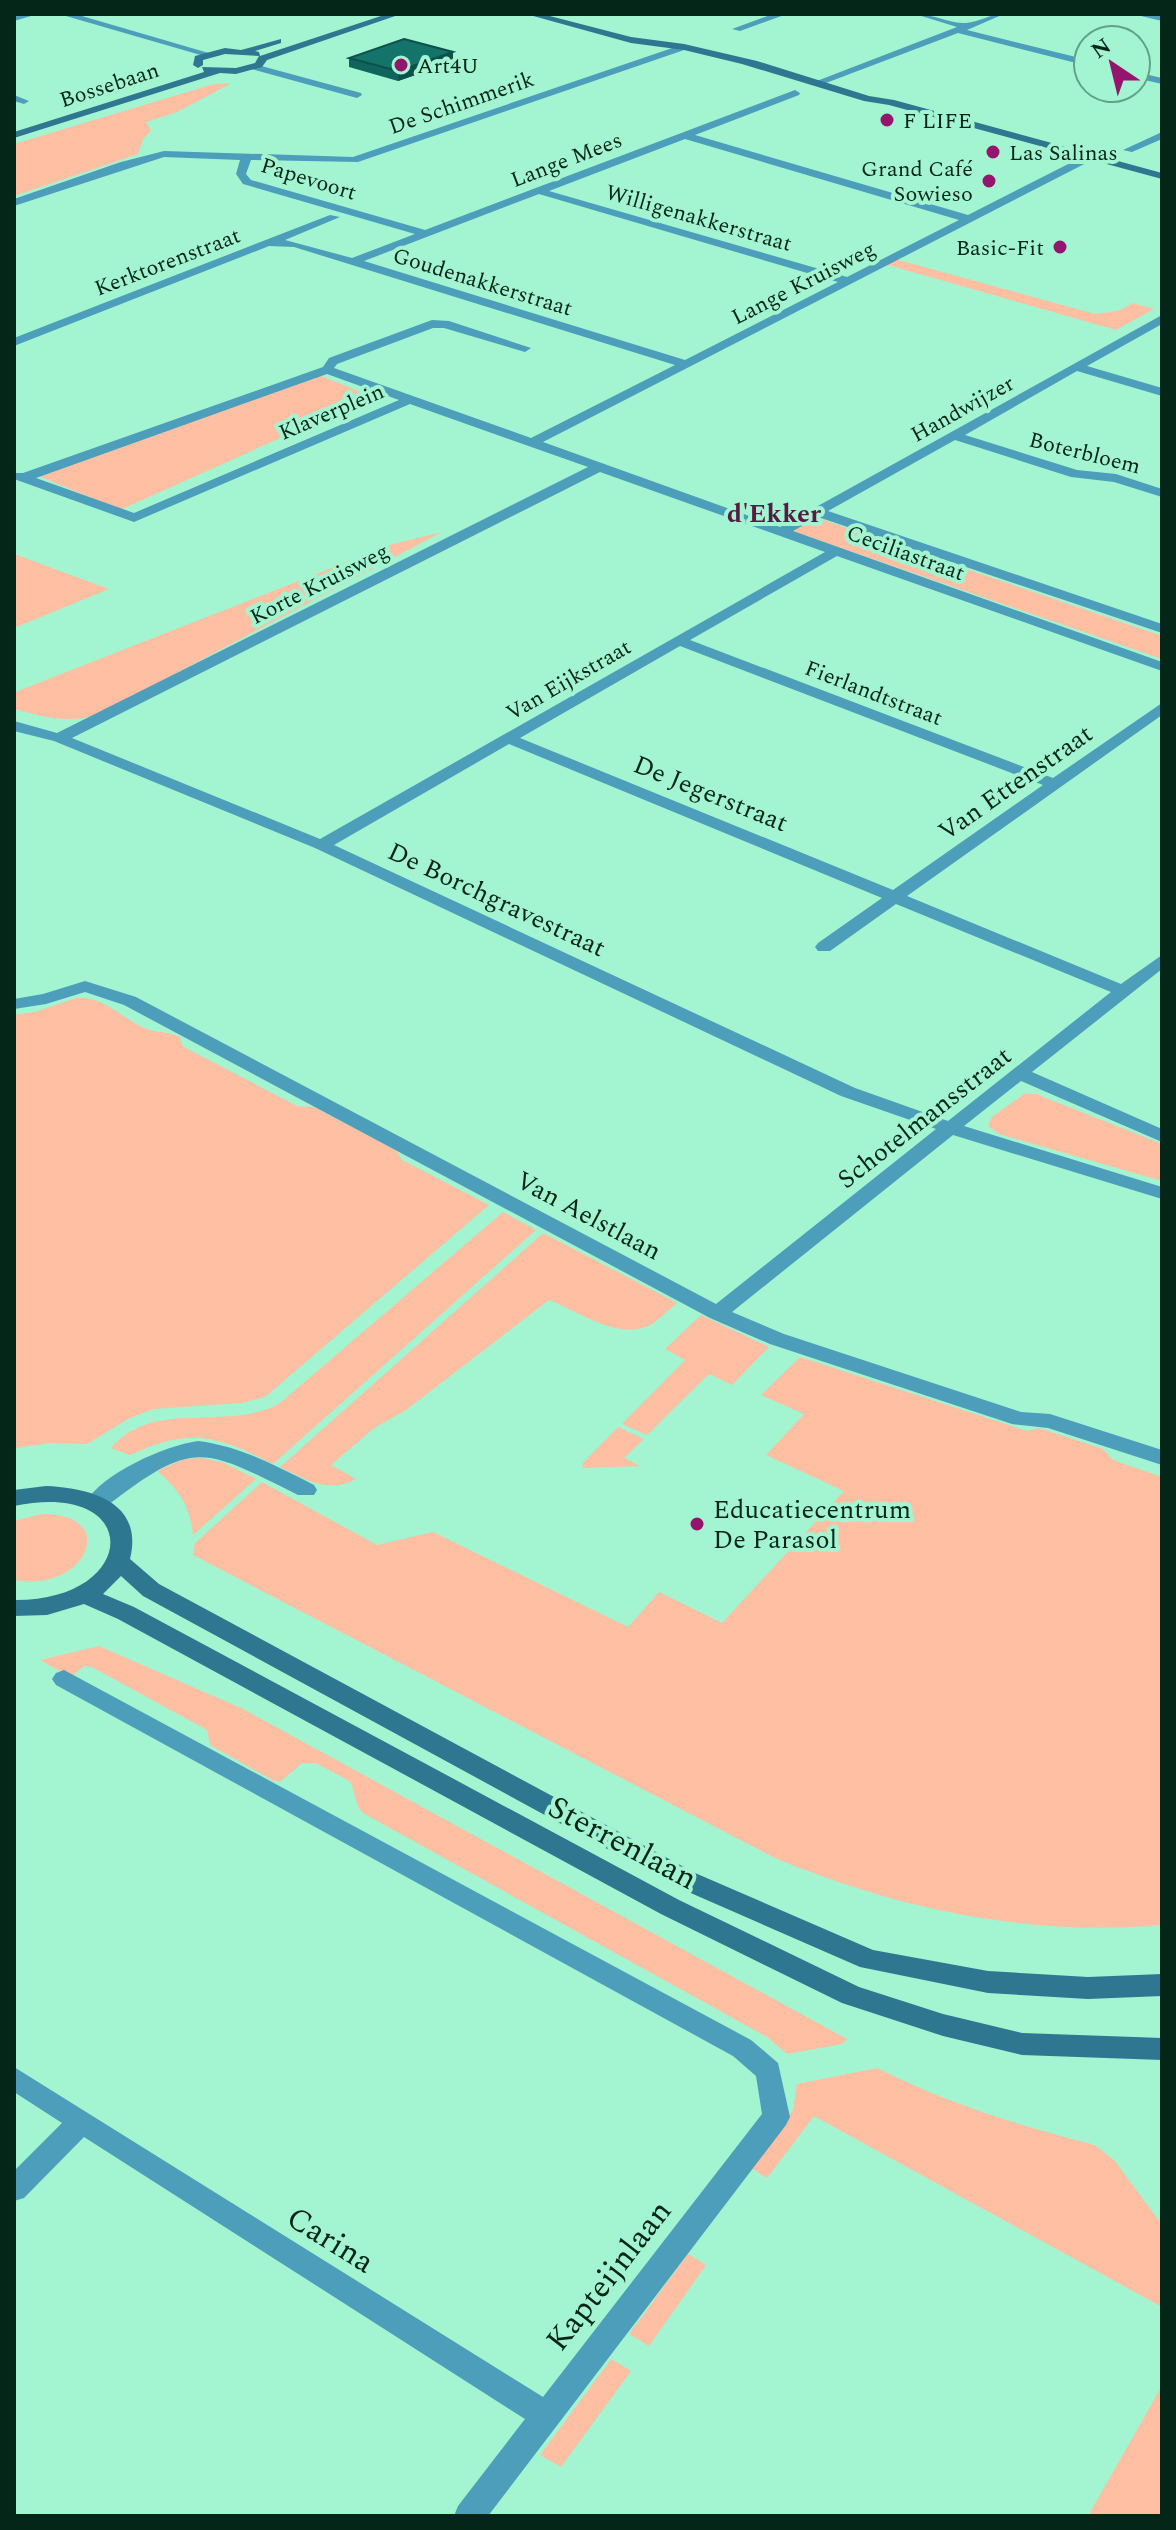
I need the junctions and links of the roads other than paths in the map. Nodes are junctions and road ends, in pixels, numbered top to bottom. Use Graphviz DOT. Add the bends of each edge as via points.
graph roads {
  1 [pos="28,14"];
  2 [pos="64,14"];
  3 [pos="362,14"];
  4 [pos="396,14"];
  5 [pos="531,14"];
  6 [pos="573,14"];
  7 [pos="782,14"];
  8 [pos="920,14"];
  9 [pos="999,14"];
  10 [pos="1144,14"];
  11 [pos="14,18"];
  12 [pos="1162,18"];
  13 [pos="962,28"];
  14 [pos="737,29"];
  15 [pos="684,47"];
  16 [pos="245,51"];
  17 [pos="207,54"];
  18 [pos="263,58"];
  19 [pos="1072,59"];
  20 [pos="198,65"];
  21 [pos="254,67"];
  22 [pos="216,71"];
  23 [pos="819,82"];
  24 [pos="795,93"];
  25 [pos="357,95"];
  26 [pos="14,126"];
  27 [pos="14,135"];
  28 [pos="684,135"];
  29 [pos="1162,135"];
  30 [pos="1128,150"];
  31 [pos="1088,158"];
  32 [pos="246,159"];
  33 [pos="1162,176"];
  34 [pos="1162,182"];
  35 [pos="539,191"];
  36 [pos="14,203"];
  37 [pos="334,217"];
  38 [pos="969,219"];
  39 [pos="426,234"];
  40 [pos="268,243"];
  41 [pos="352,262"];
  42 [pos="848,281"];
  43 [pos="1162,319"];
  44 [pos="14,342"];
  45 [pos="525,348"];
  46 [pos="686,364"];
  47 [pos="1076,367"];
  48 [pos="327,370"];
  49 [pos="1162,392"];
  50 [pos="409,400"];
  51 [pos="953,435"];
  52 [pos="532,443"];
  53 [pos="599,467"];
  54 [pos="19,476"];
  55 [pos="1162,493"];
  56 [pos="817,512"];
  57 [pos="781,532"];
  58 [pos="836,551"];
  59 [pos="1162,629"];
  60 [pos="679,641"];
  61 [pos="1162,667"];
  62 [pos="1162,708"];
  63 [pos="14,726"];
  64 [pos="59,738"];
  65 [pos="508,738"];
  66 [pos="1055,784"];
  67 [pos="321,845"];
  68 [pos="895,897"];
  69 [pos="824,947"];
  70 [pos="1162,960"];
  71 [pos="1124,991"];
  72 [pos="14,1004"];
  73 [pos="1021,1074"];
  74 [pos="953,1129"];
  75 [pos="1162,1136"];
  76 [pos="1162,1193"];
  77 [pos="717,1313"];
  78 [pos="1162,1458"];
  79 [pos="306,1490"];
  80 [pos="14,1498"];
  81 [pos="96,1503"];
  82 [pos="118,1561"];
  83 [pos="85,1595"];
  84 [pos="14,1608"];
  85 [pos="64,1679"];
  86 [pos="1160,1989"];
  87 [pos="1162,2049"];
  88 [pos="14,2078"];
  89 [pos="81,2121"];
  90 [pos="14,2189"];
  91 [pos="545,2415"];
  92 [pos="469,2516"];
  1 -- 11 [label="street"];
  2 -- 17 [label="street"];
  3 -- 16 [label="street"];
  4 -- 18 [label="street"];
  5 -- 15 [label="street" via="631,40"];
  6 -- 15 [label="street"];
  7 -- 14 [label="street"];
  8 -- 13 [label="street"];
  9 -- 13 [label="street"];
  10 -- 12 [label="street"];
  13 -- 19 [label="street"];
  13 -- 23 [label="street"];
  15 -- 23 [label="street"];
  15 -- 32 [label="street, De Schimmerik" via="354,160"];
  16 -- 17 [label="street"];
  16 -- 18 [label="street"];
  17 -- 20 [label="street" via="198,58"];
  18 -- 21 [label="street"];
  20 -- 22 [label="street"];
  20 -- 26 [label="street, Bossebaan"];
  21 -- 22 [label="street"];
  21 -- 25 [label="street"];
  22 -- 27 [label="street, Bossebaan"];
  23 -- 31 [label="street"];
  24 -- 28 [label="street, Lange Mees"];
  28 -- 35 [label="street, Lange Mees"];
  28 -- 38 [label="street"];
  29 -- 30 [label="street"];
  31 -- 33 [label="street"];
  31 -- 34 [label="street"];
  31 -- 38 [label="street, Lange Kruisweg"];
  32 -- 36 [label="street, Papevoort" via="155,156"];
  32 -- 39 [label="street, Papevoort" via="241,174 247,182"];
  35 -- 39 [label="street, Lange Mees"];
  35 -- 42 [label="street, Willigenakkerstraat"];
  37 -- 40 [label="street, Kerktorenstraat"];
  38 -- 42 [label="street, Lange Kruisweg"];
  39 -- 41 [label="street, Lange Mees"];
  40 -- 41 [label="street, Goudenakkerstraat" via="295,244"];
  40 -- 44 [label="street, Kerktorenstraat"];
  41 -- 46 [label="street, Goudenakkerstraat"];
  42 -- 46 [label="street, Lange Kruisweg"];
  43 -- 47 [label="street, Handwijzer"];
  45 -- 48 [label="street" via="432,324 333,361"];
  46 -- 52 [label="street, Lange Kruisweg"];
  47 -- 49 [label="street"];
  47 -- 51 [label="street, Handwijzer"];
  48 -- 50 [label="street, Klaverplein"];
  48 -- 54 [label="street, Klaverplein"];
  50 -- 52 [label="street, Ceciliastraat"];
  50 -- 54 [label="street, Klaverplein" via="134,518"];
  51 -- 55 [label="street, Boterbloem" via="1076,474 1116,478"];
  51 -- 56 [label="street, Handwijzer"];
  52 -- 53 [label="street, Ceciliastraat"];
  53 -- 57 [label="street, Ceciliastraat"];
  53 -- 64 [label="street, Korte Kruisweg"];
  56 -- 57 [label="street, Handwijzer"];
  56 -- 59 [label="street, Ceciliastraat"];
  57 -- 58 [label="street, Ceciliastraat"];
  58 -- 60 [label="street, Van Eijkstraat"];
  58 -- 61 [label="street, Ceciliastraat"];
  60 -- 65 [label="street, Van Eijkstraat"];
  60 -- 66 [label="street, Fierlandtstraat"];
  62 -- 66 [label="street, Van Ettenstraat"];
  63 -- 64 [label="street, De Borchgravestraat"];
  64 -- 67 [label="street, De Borchgravestraat"];
  65 -- 67 [label="street, Van Eijkstraat"];
  65 -- 68 [label="street, De Jegerstraat"];
  66 -- 68 [label="street, Van Ettenstraat"];
  67 -- 74 [label="street, De Borchgravestraat" via="848,1092"];
  68 -- 69 [label="street"];
  68 -- 71 [label="street, De Jegerstraat"];
  70 -- 71 [label="street, Schotelmansstraat"];
  71 -- 73 [label="street, Schotelmansstraat"];
  72 -- 77 [label="street, Van Aelstlaan" via="85,986 130,1001"];
  73 -- 74 [label="street, Schotelmansstraat"];
  73 -- 75 [label="street"];
  74 -- 76 [label="street, De Borchgravestraat"];
  74 -- 77 [label="street, Schotelmansstraat"];
  77 -- 78 [label="street, Van Aelstlaan" via="777,1339 946,1395 1020,1419 1050,1421"];
  79 -- 81 [label="street" via="222,1450 192,1447 141,1467"];
  80 -- 81 [label="street" via="45,1492"];
  81 -- 82 [label="street" via="113,1516 122,1534"];
  82 -- 83 [label="street"];
  82 -- 86 [label="street, Sterrenlaan" via="151,1590 686,1880 869,1960 988,1982"];
  83 -- 84 [label="street" via="59,1605"];
  83 -- 87 [label="street, Sterrenlaan" via="670,1907 851,1995 1022,2044"];
  85 -- 91 [label="street, Kapteijnlaan" via="742,2048 769,2071 776,2117"];
  88 -- 89 [label="street, Carina"];
  89 -- 90 [label="street"];
  89 -- 91 [label="street, Carina"];
  91 -- 92 [label="street, Kapteijnlaan"];
}
